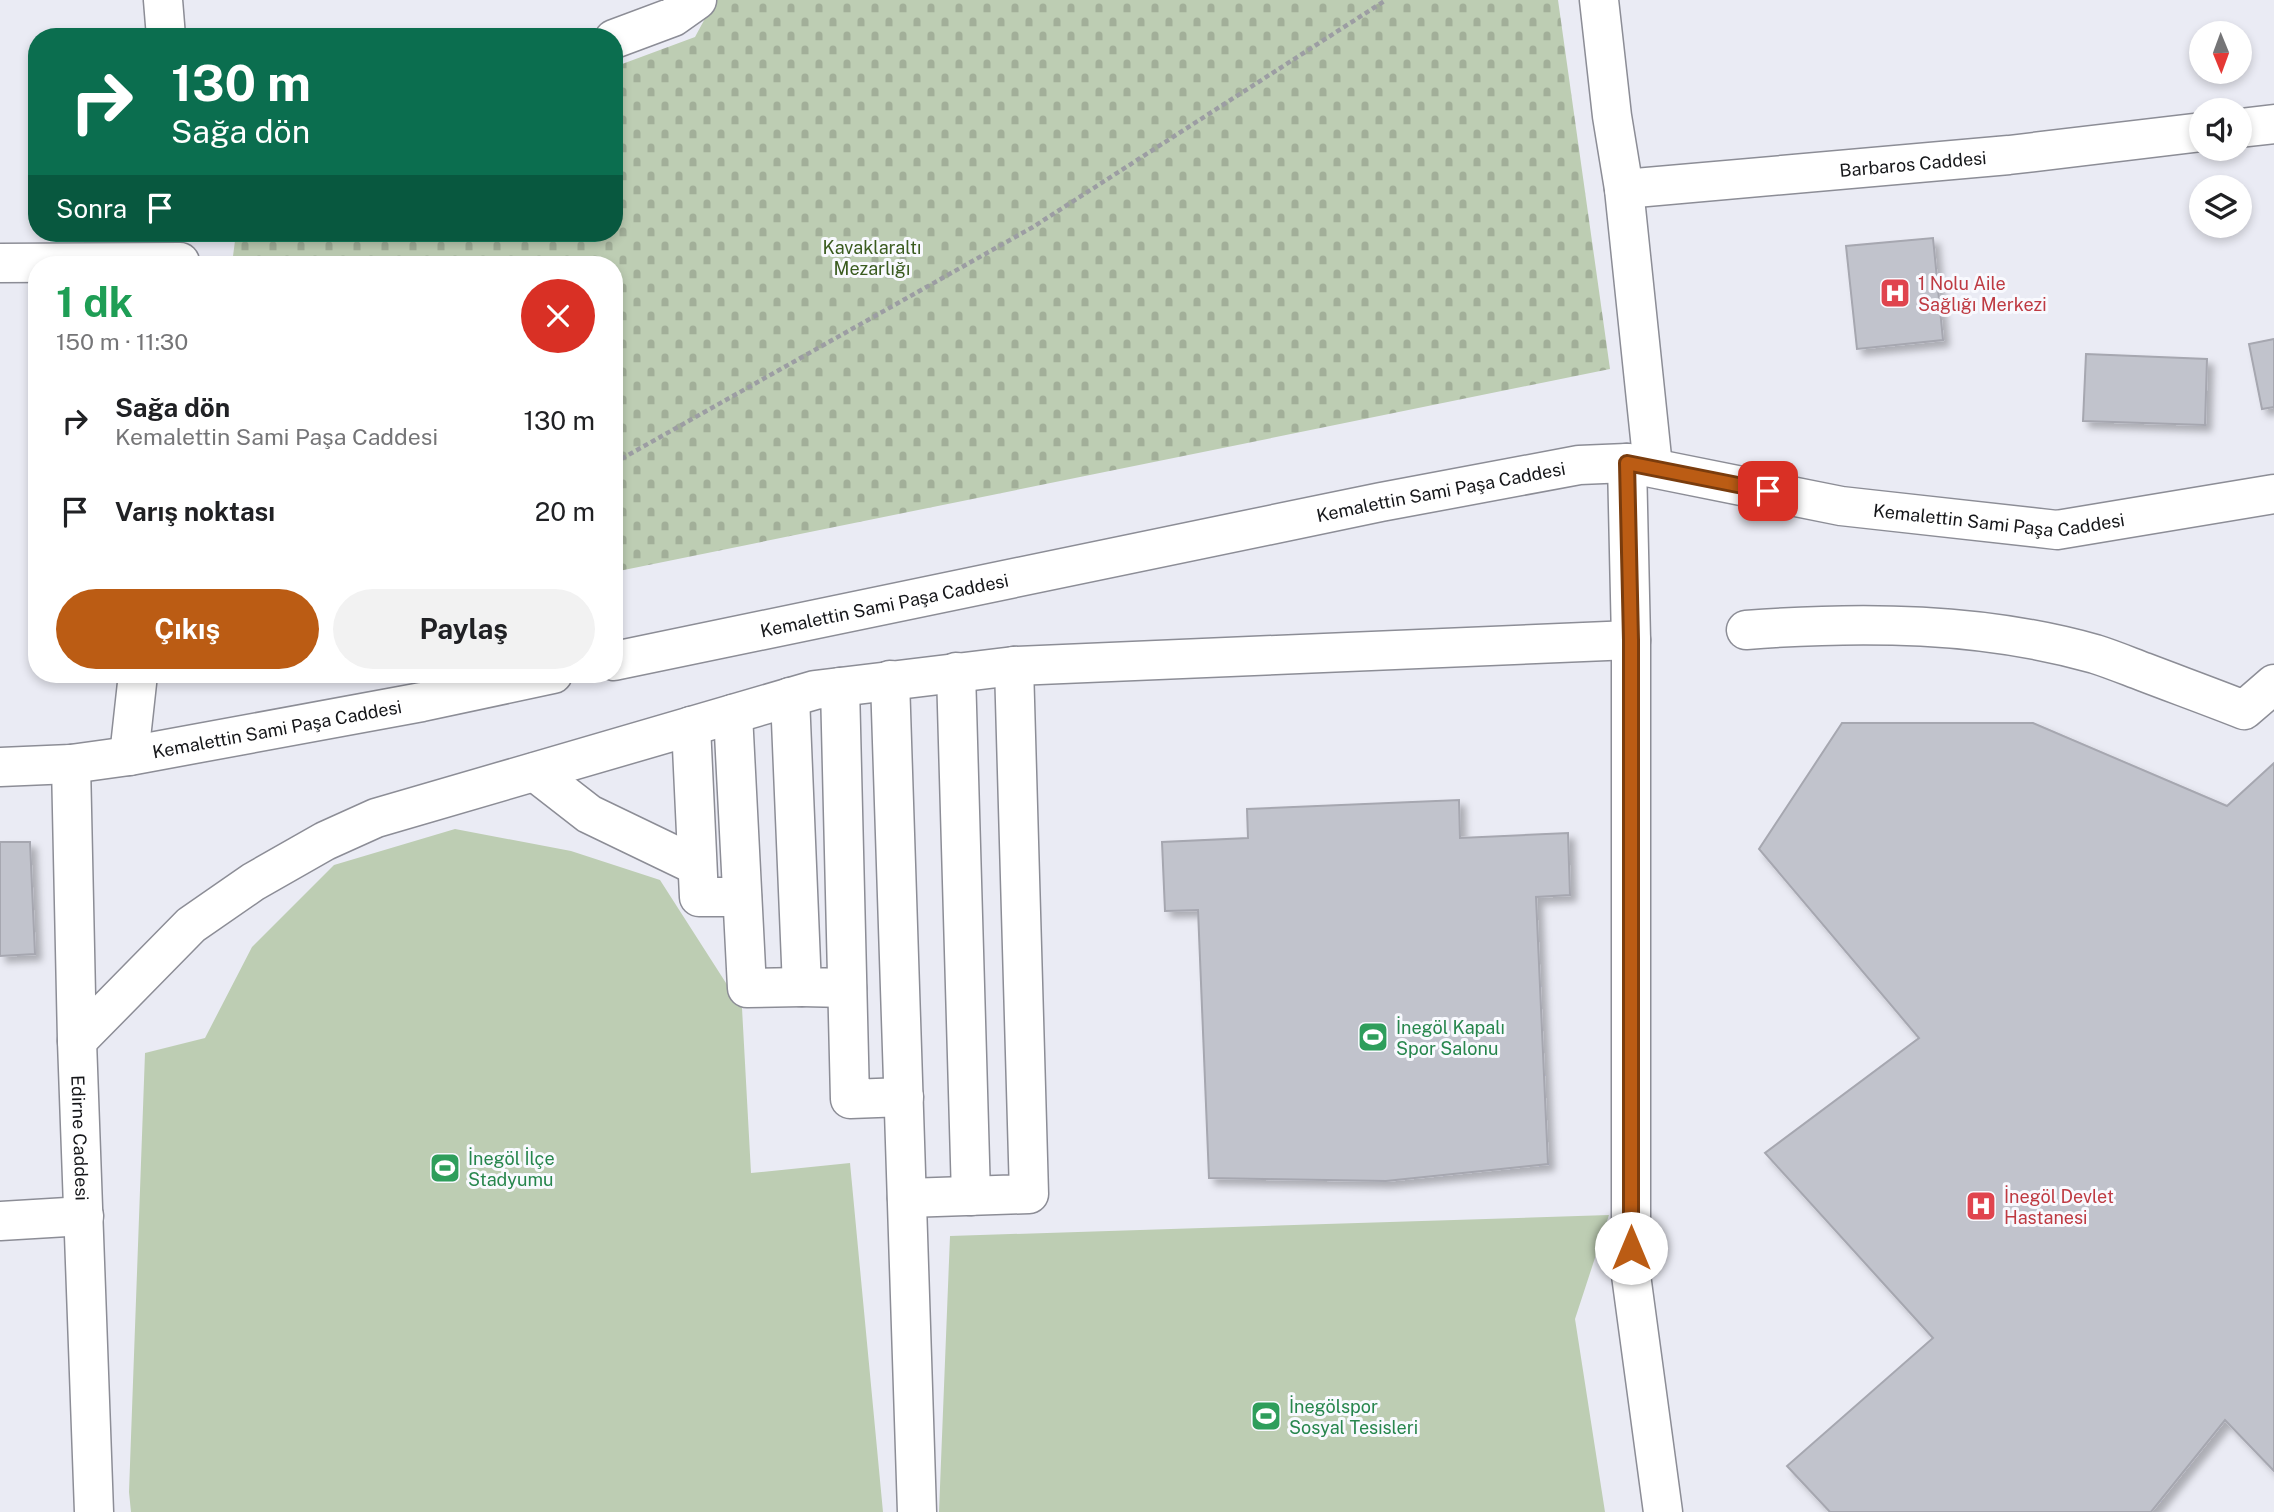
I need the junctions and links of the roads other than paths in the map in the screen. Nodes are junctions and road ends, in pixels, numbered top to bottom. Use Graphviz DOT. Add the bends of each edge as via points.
graph roads {
  1 [pos="163,0"];
  2 [pos="696,0"];
  3 [pos="1599,0"];
  4 [pos="165,28"];
  5 [pos="623,36"];
  6 [pos="2274,124"];
  7 [pos="2252,127"];
  8 [pos="2189,134"];
  9 [pos="1624,189"];
  10 [pos="180,253"];
  11 [pos="126,256"];
  12 [pos="28,261"];
  13 [pos="0,263"];
  14 [pos="1640,465"];
  15 [pos="2274,494"];
  16 [pos="1746,630"];
  17 [pos="1631,640"];
  18 [pos="623,659"];
  19 [pos="1014,666"];
  20 [pos="956,673"];
  21 [pos="890,680"];
  22 [pos="137,683"];
  23 [pos="511,683"];
  24 [pos="2274,684"];
  25 [pos="840,687"];
  26 [pos="790,697"];
  27 [pos="733,714"];
  28 [pos="691,726"];
  29 [pos="129,756"];
  30 [pos="71,764"];
  31 [pos="0,767"];
  32 [pos="535,772"];
  33 [pos="697,866"];
  34 [pos="742,897"];
  35 [pos="802,987"];
  36 [pos="847,988"];
  37 [pos="77,1041"];
  38 [pos="904,1097"];
  39 [pos="971,1196"];
  40 [pos="907,1198"];
  41 [pos="84,1216"];
  42 [pos="0,1221"];
  43 [pos="94,1512"];
  44 [pos="917,1512"];
  45 [pos="1663,1512"];
  1 -- 4 [label="street"];
  2 -- 5 [label="street" via="673,17"];
  3 -- 9 [label="street"];
  6 -- 7 [label="street"];
  8 -- 9 [label="street, Barbaros Caddesi" via="2008,155"];
  9 -- 14 [label="street"];
  10 -- 11 [label="street"];
  12 -- 13 [label="street"];
  14 -- 15 [label="street, Kemalettin Sami Paşa Caddesi" via="1841,506 2057,530"];
  14 -- 17 [label="street"];
  14 -- 18 [label="street, Kemalettin Sami Paşa Caddesi" via="1579,465 1499,479"];
  16 -- 24 [label="street" via="1878,624 2020,639 2095,654 2244,710"];
  17 -- 19 [label="street"];
  17 -- 45 [label="street" via="1632,1275"];
  19 -- 20 [label="street"];
  19 -- 39 [label="street" via="1029,1194"];
  20 -- 21 [label="street"];
  20 -- 39 [label="street"];
  21 -- 25 [label="street"];
  21 -- 38 [label="street"];
  22 -- 29 [label="street"];
  23 -- 29 [label="street, Kemalettin Sami Paşa Caddesi"];
  25 -- 26 [label="street"];
  25 -- 36 [label="street"];
  26 -- 27 [label="street"];
  26 -- 35 [label="street"];
  27 -- 28 [label="street"];
  27 -- 34 [label="street"];
  28 -- 32 [label="street"];
  28 -- 33 [label="street"];
  29 -- 30 [label="street, Kemalettin Sami Paşa Caddesi"];
  30 -- 31 [label="street, Kemalettin Sami Paşa Caddesi"];
  30 -- 37 [label="street, Edirne Caddesi"];
  32 -- 33 [label="street" via="589,814"];
  32 -- 37 [label="street" via="376,818 253,882 191,925"];
  33 -- 34 [label="street" via="699,897"];
  34 -- 35 [label="street" via="747,988"];
  35 -- 36 [label="street"];
  36 -- 38 [label="street" via="850,1099"];
  37 -- 41 [label="street, Edirne Caddesi"];
  38 -- 40 [label="street"];
  39 -- 40 [label="street"];
  40 -- 44 [label="street"];
  41 -- 42 [label="street"];
  41 -- 43 [label="street, Edirne Caddesi"];
}
